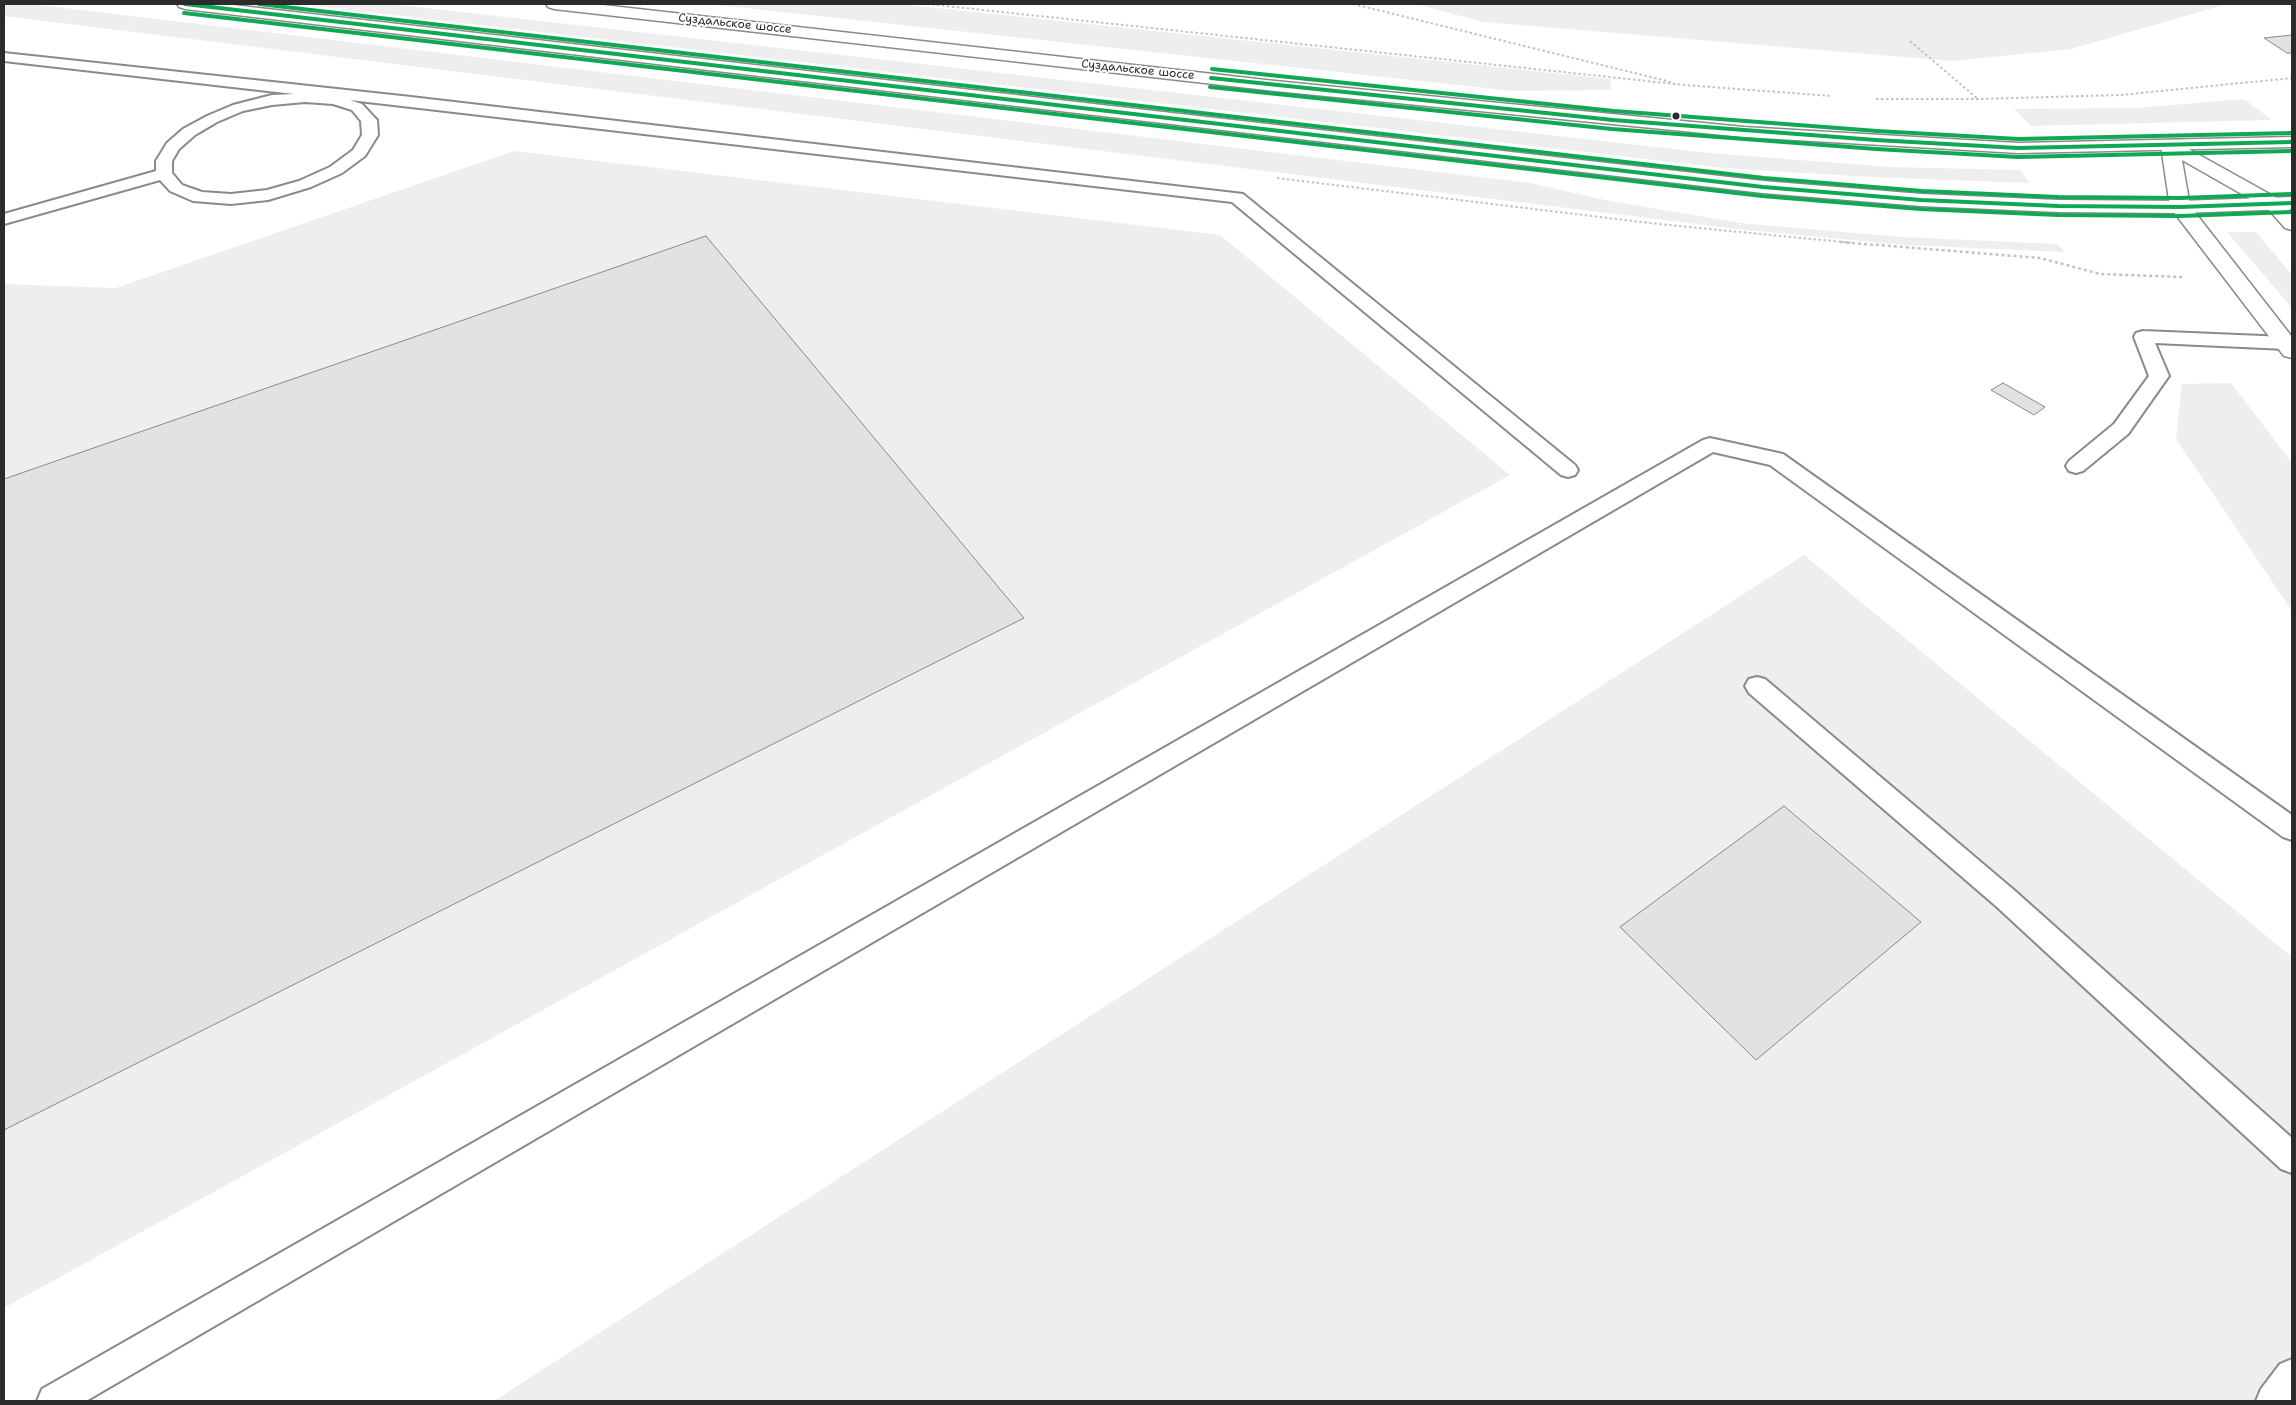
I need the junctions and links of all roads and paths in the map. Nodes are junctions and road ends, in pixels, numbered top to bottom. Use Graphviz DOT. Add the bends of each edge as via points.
graph roads {
  1 [pos="185,4"];
  2 [pos="554,4"];
  3 [pos="927,4"];
  4 [pos="1354,4"];
  5 [pos="1910,41"];
  6 [pos="4,57"];
  7 [pos="2292,78"];
  8 [pos="1684,85"];
  9 [pos="1838,97"];
  10 [pos="1876,99"];
  11 [pos="1978,99"];
  12 [pos="2292,142"];
  13 [pos="2170,146"];
  14 [pos="164,174"];
  15 [pos="2284,204"];
  16 [pos="2180,207"];
  17 [pos="4,219"];
  18 [pos="2292,224"];
  19 [pos="2289,347"];
  20 [pos="2076,466"];
  21 [pos="1568,470"];
  22 [pos="1757,686"];
  23 [pos="2292,829"];
  24 [pos="2292,1158"];
  25 [pos="2292,1376"];
  26 [pos="54,1401"];
  27 [pos="2273,1401"];
  1 -- 16 [label="main road" via="1763,187 1931,200"];
  2 -- 13 [label="main road, Суздальское шоссе" via="1275,86 1744,132 2018,148"];
  3 -- 8 [label="path"];
  4 -- 8 [label="path"];
  5 -- 11 [label="path"];
  6 -- 21 [label="lane" via="1237,198"];
  7 -- 11 [label="path" via="2120,95"];
  8 -- 9 [label="path"];
  10 -- 11 [label="path"];
  12 -- 13 [label="main road, Суздальское шоссе"];
  13 -- 15 [label="main road"];
  13 -- 16 [label="main road"];
  14 -- 14 [label="lane" via="176,188 199,196 231,199 268,195 336,170 359,153 370,135 369,120 357,107 335,100 305,97 238,108 189,132 173,146 164,161"];
  14 -- 17 [label="lane"];
  15 -- 16 [label="main road"];
  15 -- 18 [label="main road"];
  16 -- 19 [label="main road"];
  19 -- 20 [label="lane" via="2143,337 2159,376 2120,429"];
  22 -- 24 [label="lane" via="2006,899"];
  23 -- 26 [label="lane" via="1776,459 1710,445"];
  25 -- 27 [label="lane"];
}
